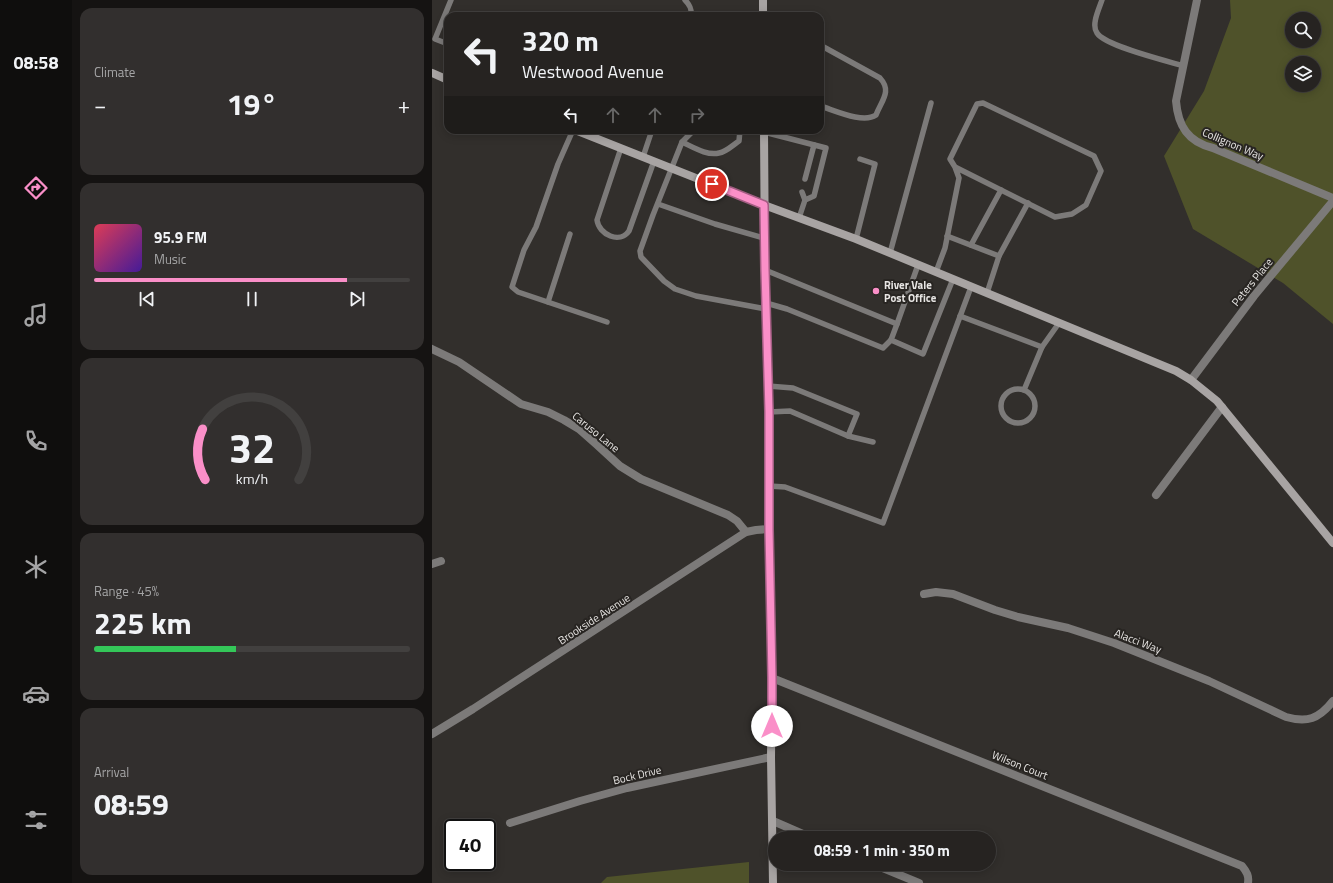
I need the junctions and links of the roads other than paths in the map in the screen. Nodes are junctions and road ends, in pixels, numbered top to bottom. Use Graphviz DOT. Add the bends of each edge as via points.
graph roads {
  1 [pos="451,0"];
  2 [pos="685,0"];
  3 [pos="763,0"];
  4 [pos="1102,0"];
  5 [pos="1197,0"];
  6 [pos="446,12"];
  7 [pos="692,12"];
  8 [pos="763,12"];
  9 [pos="444,17"];
  10 [pos="444,42"];
  11 [pos="824,47"];
  12 [pos="1184,66"];
  13 [pos="432,75"];
  14 [pos="444,79"];
  15 [pos="931,103"];
  16 [pos="824,107"];
  17 [pos="572,134"];
  18 [pos="584,134"];
  19 [pos="651,134"];
  20 [pos="690,134"];
  21 [pos="740,134"];
  22 [pos="764,134"];
  23 [pos="775,134"];
  24 [pos="682,142"];
  25 [pos="814,145"];
  26 [pos="621,148"];
  27 [pos="643,157"];
  28 [pos="860,158"];
  29 [pos="654,161"];
  30 [pos="955,167"];
  31 [pos="672,169"];
  32 [pos="805,179"];
  33 [pos="1001,190"];
  34 [pos="802,192"];
  35 [pos="1333,199"];
  36 [pos="805,200"];
  37 [pos="1028,203"];
  38 [pos="658,204"];
  39 [pos="764,205"];
  40 [pos="799,218"];
  41 [pos="570,234"];
  42 [pos="947,236"];
  43 [pos="764,238"];
  44 [pos="856,239"];
  45 [pos="971,245"];
  46 [pos="890,254"];
  47 [pos="999,256"];
  48 [pos="918,265"];
  49 [pos="765,270"];
  50 [pos="936,272"];
  51 [pos="953,279"];
  52 [pos="971,287"];
  53 [pos="987,293"];
  54 [pos="548,302"];
  55 [pos="766,306"];
  56 [pos="960,316"];
  57 [pos="607,322"];
  58 [pos="1059,323"];
  59 [pos="897,324"];
  60 [pos="891,340"];
  61 [pos="1042,347"];
  62 [pos="432,349"];
  63 [pos="1191,380"];
  64 [pos="768,386"];
  65 [pos="1024,390"];
  66 [pos="1222,407"];
  67 [pos="769,412"];
  68 [pos="848,436"];
  69 [pos="873,442"];
  70 [pos="769,486"];
  71 [pos="1156,495"];
  72 [pos="769,529"];
  73 [pos="746,532"];
  74 [pos="1333,543"];
  75 [pos="441,561"];
  76 [pos="432,564"];
  77 [pos="924,594"];
  78 [pos="772,678"];
  79 [pos="1333,701"];
  80 [pos="432,734"];
  81 [pos="771,758"];
  82 [pos="773,821"];
  83 [pos="510,823"];
  84 [pos="796,831"];
  85 [pos="885,871"];
  86 [pos="899,879"];
  87 [pos="774,883"];
  88 [pos="919,883"];
  89 [pos="1248,883"];
  1 -- 6 [label="lane"];
  2 -- 7 [label="lane"];
  3 -- 8 [label="street"];
  4 -- 12 [label="lane" via="1095,26 1096,33 1102,38 1133,52"];
  5 -- 12 [label="street, Collignon Way"];
  9 -- 10 [label="lane" via="435,39"];
  11 -- 16 [label="lane" via="880,78 886,84 887,91 876,115 868,118"];
  12 -- 35 [label="street, Collignon Way" via="1176,101 1181,125 1188,134 1206,146"];
  13 -- 14 [label="street"];
  15 -- 46 [label="lane"];
  17 -- 54 [label="lane" via="558,164 536,227 524,250 512,288"];
  18 -- 26 [label="street"];
  19 -- 27 [label="lane"];
  20 -- 24 [label="lane"];
  21 -- 24 [label="lane" via="739,141 719,153 709,153"];
  22 -- 39 [label="street"];
  23 -- 25 [label="lane"];
  24 -- 31 [label="lane"];
  25 -- 32 [label="lane"];
  25 -- 36 [label="lane" via="826,148 814,196"];
  26 -- 27 [label="street"];
  26 -- 29 [label="lane" via="597,220 598,226 606,234 622,237 629,231"];
  27 -- 29 [label="street"];
  28 -- 44 [label="lane" via="875,164"];
  29 -- 31 [label="street"];
  30 -- 33 [label="lane"];
  30 -- 37 [label="lane" via="950,159 951,155 977,104 980,103 1094,156 1101,171 1086,205 1072,214 1055,217"];
  30 -- 42 [label="lane" via="959,178"];
  31 -- 38 [label="lane"];
  31 -- 39 [label="street"];
  33 -- 37 [label="lane"];
  33 -- 45 [label="lane"];
  34 -- 36 [label="lane"];
  35 -- 63 [label="street, Peters Place" via="1254,296"];
  36 -- 40 [label="lane"];
  37 -- 47 [label="lane"];
  38 -- 43 [label="lane"];
  38 -- 55 [label="lane" via="640,252 641,257 664,282 675,289 696,296"];
  39 -- 40 [label="street"];
  39 -- 43 [label="street"];
  40 -- 44 [label="street"];
  41 -- 54 [label="lane"];
  42 -- 45 [label="lane"];
  42 -- 50 [label="lane"];
  43 -- 49 [label="street"];
  44 -- 46 [label="street"];
  45 -- 47 [label="lane"];
  46 -- 48 [label="street"];
  47 -- 53 [label="lane"];
  48 -- 50 [label="street"];
  48 -- 59 [label="lane"];
  49 -- 55 [label="street"];
  49 -- 59 [label="lane"];
  50 -- 51 [label="street"];
  51 -- 52 [label="street"];
  51 -- 60 [label="lane" via="922,354"];
  52 -- 53 [label="street"];
  52 -- 56 [label="lane"];
  53 -- 58 [label="street"];
  54 -- 57 [label="lane"];
  55 -- 60 [label="lane" via="787,309 883,348"];
  55 -- 64 [label="street"];
  56 -- 61 [label="lane"];
  56 -- 70 [label="lane" via="883,523 785,487"];
  58 -- 61 [label="lane"];
  58 -- 63 [label="street" via="1176,371"];
  59 -- 60 [label="lane"];
  61 -- 65 [label="lane"];
  62 -- 73 [label="street, Caruso Lane" via="459,362 521,404 548,412 579,429 620,466 641,479 728,515"];
  63 -- 66 [label="street"];
  64 -- 67 [label="street"];
  64 -- 68 [label="lane" via="792,388 857,414"];
  65 -- 65 [label="lane" via="1009,392 1002,400 1003,415 1012,422 1024,422 1033,415 1035,403"];
  66 -- 71 [label="street"];
  66 -- 74 [label="street"];
  67 -- 68 [label="lane" via="790,411"];
  67 -- 70 [label="street"];
  68 -- 69 [label="lane"];
  70 -- 72 [label="street"];
  72 -- 73 [label="street, Brookside Avenue"];
  72 -- 78 [label="street"];
  73 -- 80 [label="street, Brookside Avenue"];
  75 -- 76 [label="street"];
  77 -- 79 [label="street, Alacci Way" via="953,594 995,610 1068,628 1114,643 1209,681 1296,720 1316,717"];
  78 -- 81 [label="street"];
  78 -- 89 [label="street, Wilson Court" via="1242,866 1247,871"];
  81 -- 82 [label="street"];
  81 -- 83 [label="street, Bock Drive" via="627,788"];
  82 -- 84 [label="street"];
  82 -- 87 [label="street"];
  85 -- 86 [label="street"];
  86 -- 88 [label="street"];
}
